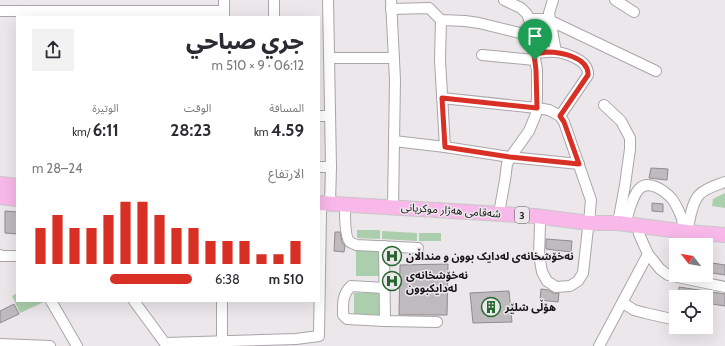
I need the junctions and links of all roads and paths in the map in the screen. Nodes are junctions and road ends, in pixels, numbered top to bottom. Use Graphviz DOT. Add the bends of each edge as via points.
graph roads {
  1 [pos="224,0"];
  2 [pos="274,0"];
  3 [pos="328,0"];
  4 [pos="504,0"];
  5 [pos="553,0"];
  6 [pos="615,0"];
  7 [pos="430,4"];
  8 [pos="391,5"];
  9 [pos="0,11"];
  10 [pos="634,12"];
  11 [pos="47,14"];
  12 [pos="95,14"];
  13 [pos="147,14"];
  14 [pos="224,14"];
  15 [pos="274,16"];
  16 [pos="529,19"];
  17 [pos="441,20"];
  18 [pos="551,21"];
  19 [pos="532,36"];
  20 [pos="556,52"];
  21 [pos="482,56"];
  22 [pos="535,57"];
  23 [pos="329,58"];
  24 [pos="394,58"];
  25 [pos="656,71"];
  26 [pos="442,98"];
  27 [pos="604,105"];
  28 [pos="537,108"];
  29 [pos="320,116"];
  30 [pos="330,116"];
  31 [pos="560,116"];
  32 [pos="394,141"];
  33 [pos="445,147"];
  34 [pos="510,157"];
  35 [pos="579,164"];
  36 [pos="320,167"];
  37 [pos="331,167"];
  38 [pos="725,182"];
  39 [pos="0,184"];
  40 [pos="16,186"];
  41 [pos="0,197"];
  42 [pos="16,199"];
  43 [pos="322,206"];
  44 [pos="393,206"];
  45 [pos="344,210"];
  46 [pos="499,213"];
  47 [pos="622,224"];
  48 [pos="540,225"];
  49 [pos="589,225"];
  50 [pos="685,231"];
  51 [pos="639,234"];
  52 [pos="725,237"];
  53 [pos="384,246"];
  54 [pos="418,248"];
  55 [pos="648,254"];
  56 [pos="0,255"];
  57 [pos="16,256"];
  58 [pos="725,287"];
  59 [pos="384,288"];
  60 [pos="52,302"];
  61 [pos="135,302"];
  62 [pos="222,302"];
  63 [pos="623,303"];
  64 [pos="669,318"];
  65 [pos="385,321"];
  66 [pos="437,322"];
  67 [pos="222,341"];
  68 [pos="320,341"];
  69 [pos="0,344"];
  70 [pos="166,345"];
  71 [pos="50,346"];
  72 [pos="77,346"];
  73 [pos="599,346"];
  1 -- 14 [label="street"];
  2 -- 15 [label="street"];
  3 -- 23 [label="street"];
  4 -- 16 [label="street" via="521,8"];
  5 -- 18 [label="street" via="549,13"];
  6 -- 10 [label="street"];
  7 -- 8 [label="street"];
  7 -- 17 [label="street"];
  8 -- 24 [label="street"];
  9 -- 11 [label="street"];
  11 -- 12 [label="street"];
  12 -- 13 [label="street"];
  13 -- 14 [label="street"];
  16 -- 18 [label="street"];
  16 -- 19 [label="street"];
  17 -- 19 [label="street" via="479,22"];
  17 -- 26 [label="street"];
  18 -- 20 [label="street"];
  18 -- 25 [label="street"];
  19 -- 22 [label="street"];
  20 -- 22 [label="street" via="547,52"];
  20 -- 31 [label="street" via="569,55 583,63 588,72"];
  21 -- 22 [label="street"];
  22 -- 28 [label="street"];
  23 -- 24 [label="street"];
  23 -- 30 [label="street"];
  24 -- 32 [label="street"];
  26 -- 28 [label="street"];
  26 -- 33 [label="street"];
  27 -- 47 [label="street" via="621,121 630,138"];
  28 -- 31 [label="street" via="549,110"];
  28 -- 34 [label="street" via="529,131"];
  29 -- 30 [label="street"];
  30 -- 37 [label="street"];
  31 -- 35 [label="street"];
  32 -- 33 [label="street"];
  32 -- 44 [label="street"];
  33 -- 34 [label="street"];
  34 -- 35 [label="street"];
  34 -- 46 [label="street"];
  35 -- 49 [label="street" via="591,200"];
  36 -- 37 [label="street"];
  37 -- 43 [label="street"];
  38 -- 50 [label="street" via="699,195"];
  39 -- 40 [label="highway"];
  41 -- 42 [label="highway"];
  43 -- 44 [label="highway, شەقامی ھەژار موکریانی / 3"];
  43 -- 45 [label="highway, شەقامی ھەژار موکریانی / 3"];
  43 -- 68 [label="street"];
  44 -- 46 [label="highway, شەقامی ھەژار موکریانی / 3"];
  45 -- 48 [label="highway, شەقامی ھەژار موکریانی / 3"];
  45 -- 53 [label="street" via="350,242 356,245"];
  46 -- 49 [label="highway, شەقامی ھەژار موکریانی / 3"];
  47 -- 49 [label="highway, شەقامی ھەژار موکریانی / 3"];
  47 -- 50 [label="highway, شەقامی ھەژار موکریانی / 3"];
  47 -- 50 [label="street" via="639,189 648,185 672,199 682,216"];
  48 -- 49 [label="highway, شەقامی ھەژار موکریانی / 3"];
  48 -- 49 [label="street" via="539,256 542,272 547,281 556,287 570,286 578,281 583,273"];
  49 -- 51 [label="highway, شەقامی ھەژار موکریانی / 3"];
  50 -- 52 [label="highway, شەقامی ھەژار موکریانی / 3"];
  51 -- 52 [label="highway, شەقامی ھەژار موکریانی / 3"];
  51 -- 55 [label="street"];
  53 -- 54 [label="street"];
  53 -- 59 [label="street"];
  55 -- 58 [label="street" via="668,275"];
  55 -- 63 [label="street"];
  56 -- 57 [label="street"];
  59 -- 65 [label="street"];
  59 -- 65 [label="street" via="351,286 343,299 343,315 347,319"];
  60 -- 72 [label="street"];
  61 -- 70 [label="street"];
  62 -- 67 [label="street"];
  63 -- 64 [label="street" via="634,310"];
  63 -- 73 [label="street"];
  65 -- 66 [label="street"];
  67 -- 68 [label="street"];
  67 -- 70 [label="street"];
  69 -- 71 [label="street"];
}
